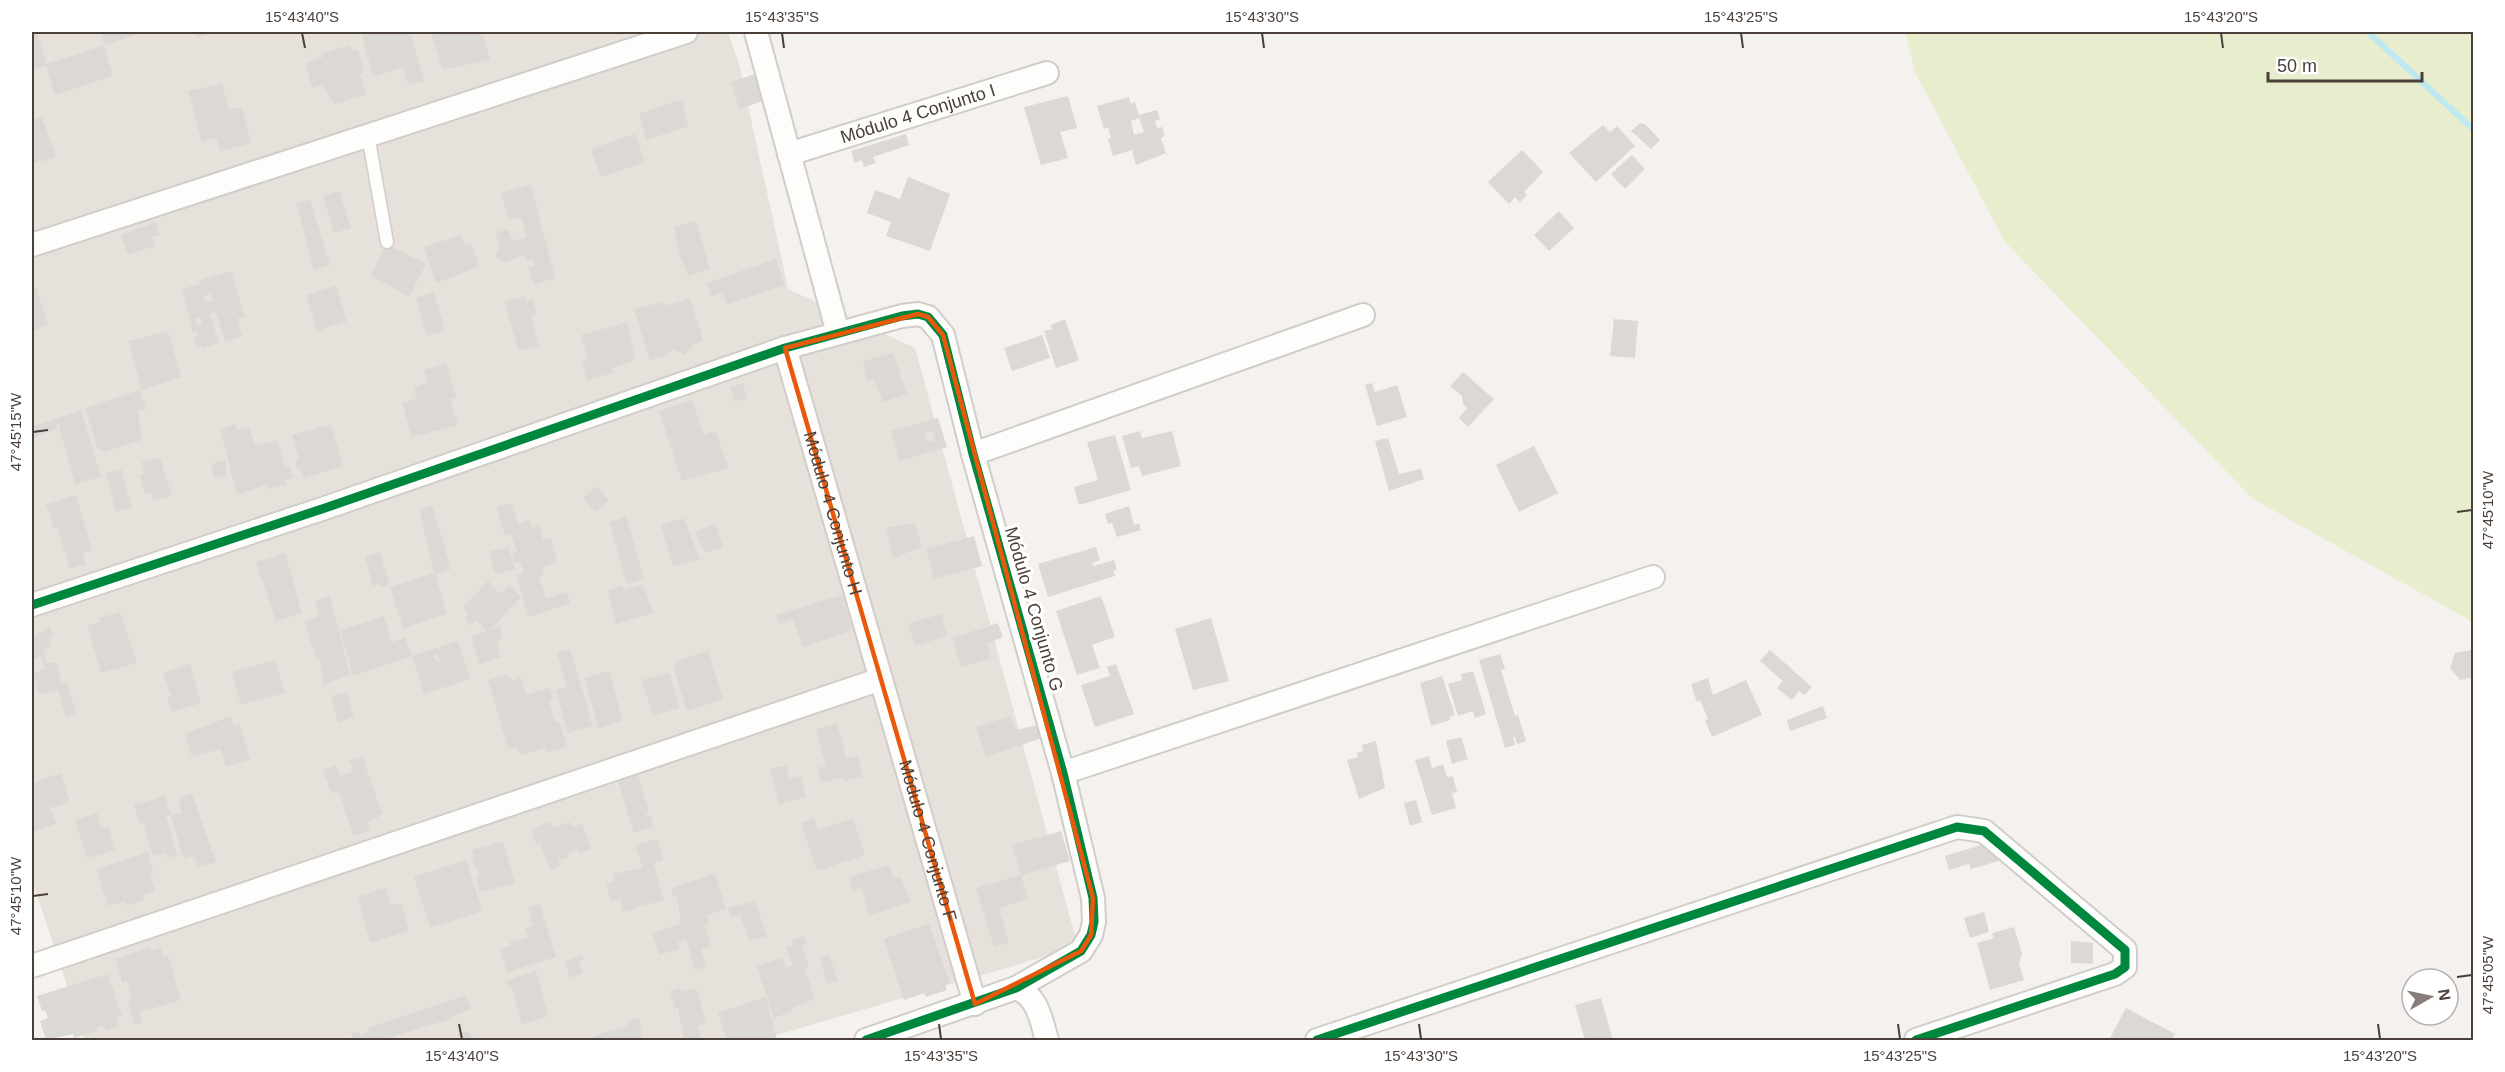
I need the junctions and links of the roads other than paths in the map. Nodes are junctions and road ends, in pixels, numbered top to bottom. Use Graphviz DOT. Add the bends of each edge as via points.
graph roads {
  1 [pos="686,32"];
  2 [pos="756,32"];
  3 [pos="1047,73"];
  4 [pos="368,135"];
  5 [pos="789,153"];
  6 [pos="387,242"];
  7 [pos="32,245"];
  8 [pos="1363,315"];
  9 [pos="838,333"];
  10 [pos="785,348"];
  11 [pos="973,454"];
  12 [pos="1653,577"];
  13 [pos="32,605"];
  14 [pos="881,679"];
  15 [pos="1063,773"];
  16 [pos="32,966"];
  17 [pos="1016,988"];
  18 [pos="975,1004"];
  19 [pos="866,1041"];
  20 [pos="1047,1041"];
  21 [pos="1317,1041"];
  22 [pos="1916,1041"];
  1 -- 4 [label="street"];
  2 -- 5 [label="street"];
  3 -- 5 [label="street, Módulo 4 Conjunto I"];
  4 -- 6 [label="lane"];
  4 -- 7 [label="street"];
  5 -- 9 [label="street"];
  8 -- 11 [label="street"];
  9 -- 10 [label="street"];
  9 -- 11 [label="street" via="902,316 928,316 943,336"];
  10 -- 13 [label="street"];
  10 -- 14 [label="street, Módulo 4 Conjunto H"];
  11 -- 15 [label="street, Módulo 4 Conjunto G"];
  12 -- 15 [label="street"];
  14 -- 16 [label="street"];
  14 -- 18 [label="street, Módulo 4 Conjunto F"];
  15 -- 17 [label="street, Módulo 4 Conjunto G" via="1093,898 1091,935 1086,946 1074,956"];
  17 -- 18 [label="street, Módulo 4 Conjunto G"];
  17 -- 20 [label="street" via="1025,992 1037,1008"];
  18 -- 19 [label="street, Módulo 4 Conjunto G"];
  21 -- 22 [label="street" via="1957,827 1984,831 2125,950 2126,963 2115,975"];
}
